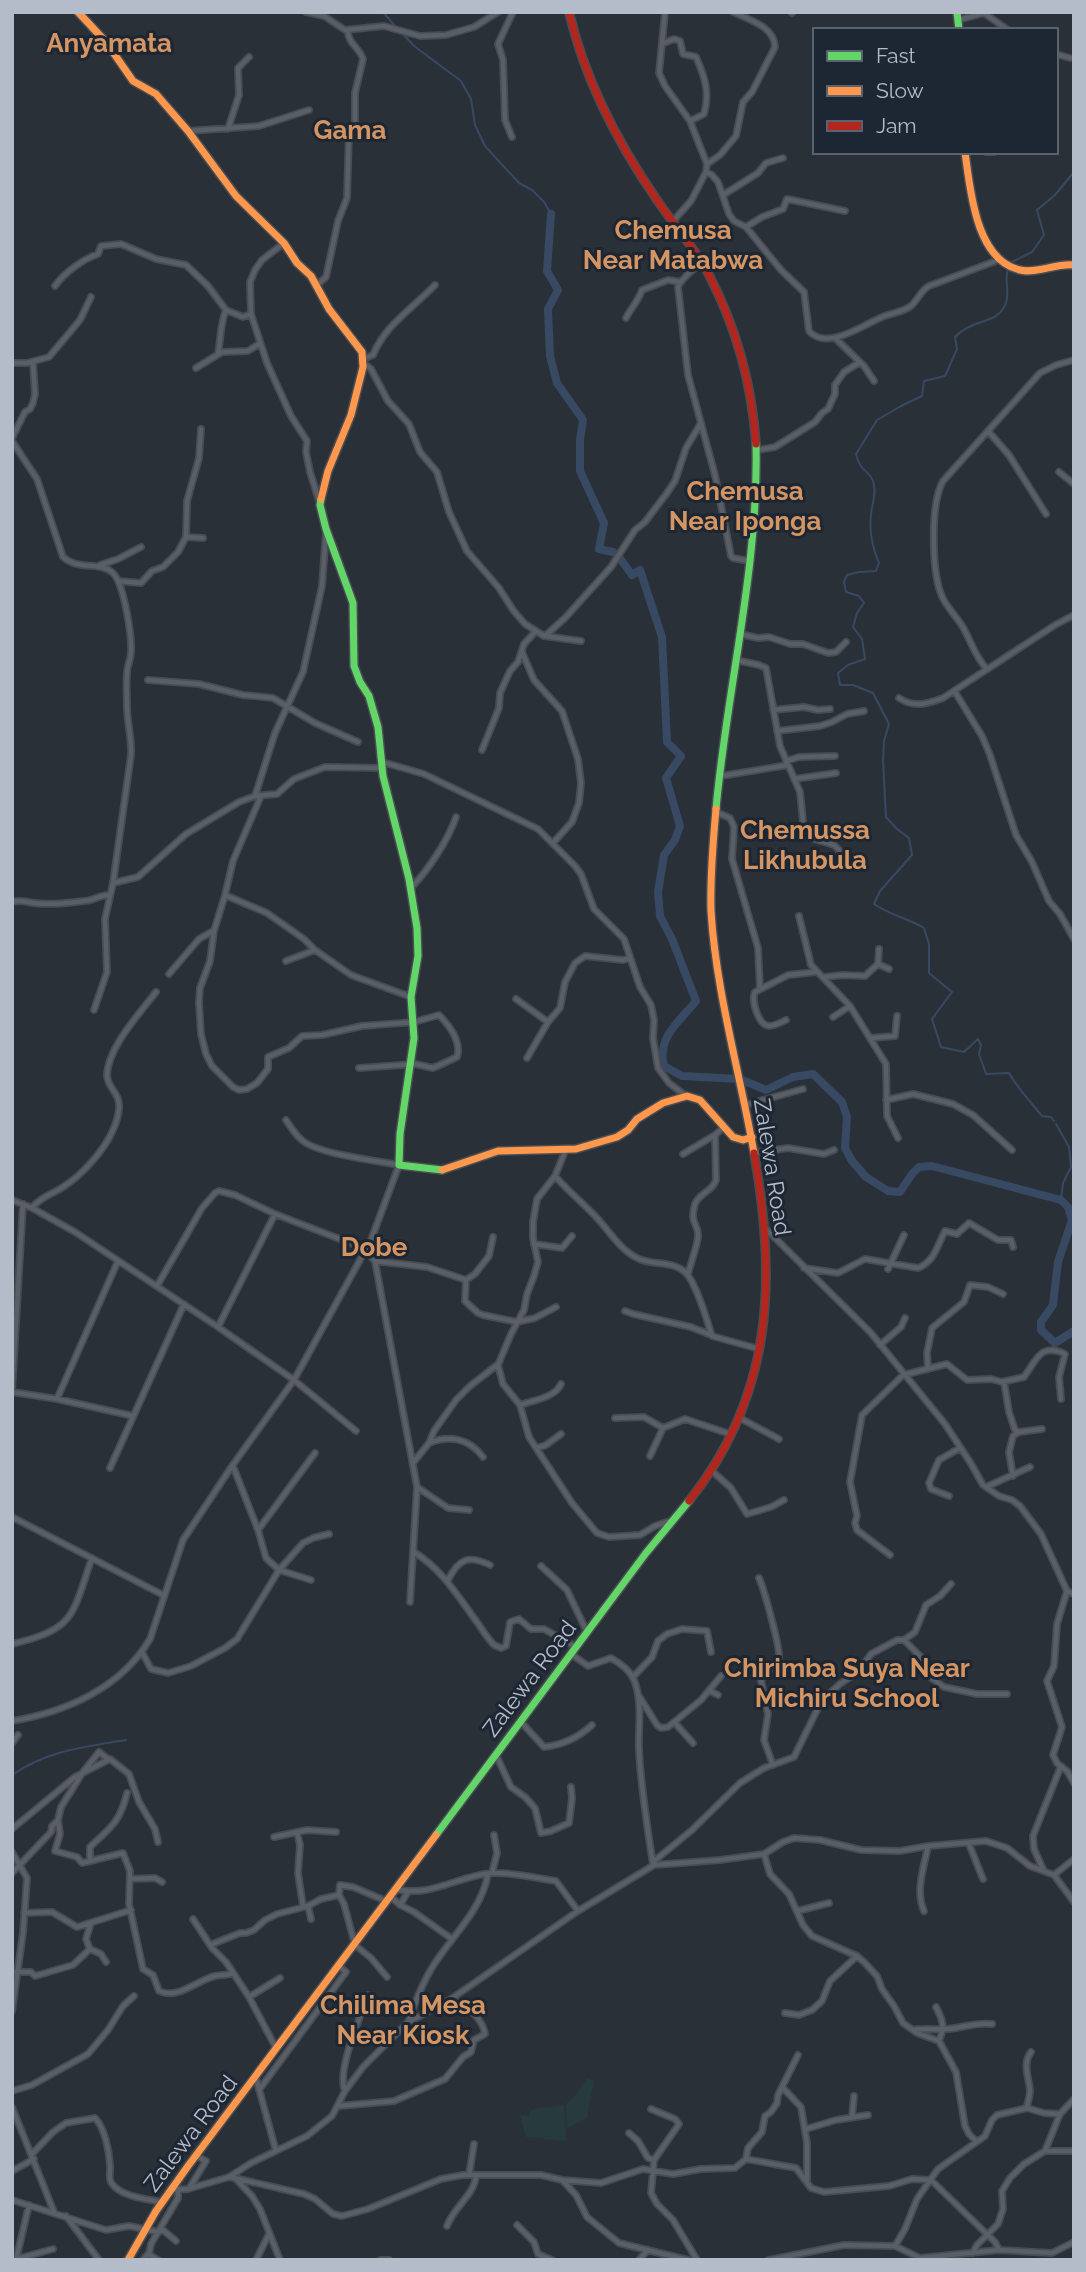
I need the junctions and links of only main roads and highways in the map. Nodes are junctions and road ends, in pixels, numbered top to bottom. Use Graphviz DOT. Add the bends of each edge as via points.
graph roads {
  1 [pos="78,12"];
  2 [pos="569,12"];
  3 [pos="965,154"];
  4 [pos="1074,265"];
  5 [pos="752,1137"];
  6 [pos="128,2260"];
  1 -- 5 [label="main road" via="133,81 156,94 236,196 284,243 360,348 363,361 350,419 328,471 320,505 353,603 354,666 369,696 382,741 382,765 411,888 418,942 399,1165 443,1170 498,1151 576,1149 617,1137 663,1103 687,1096 700,1100 733,1137"];
  2 -- 5 [label="main road, Zalewa Road" via="580,57 603,114 702,261 724,307 751,395 758,479 716,812 711,899 730,1038"];
  3 -- 4 [label="main road" via="975,222 1001,259 1024,270"];
  5 -- 6 [label="main road, Zalewa Road" via="766,1229 766,1300 760,1349 752,1381 711,1471 195,2155"];
}
